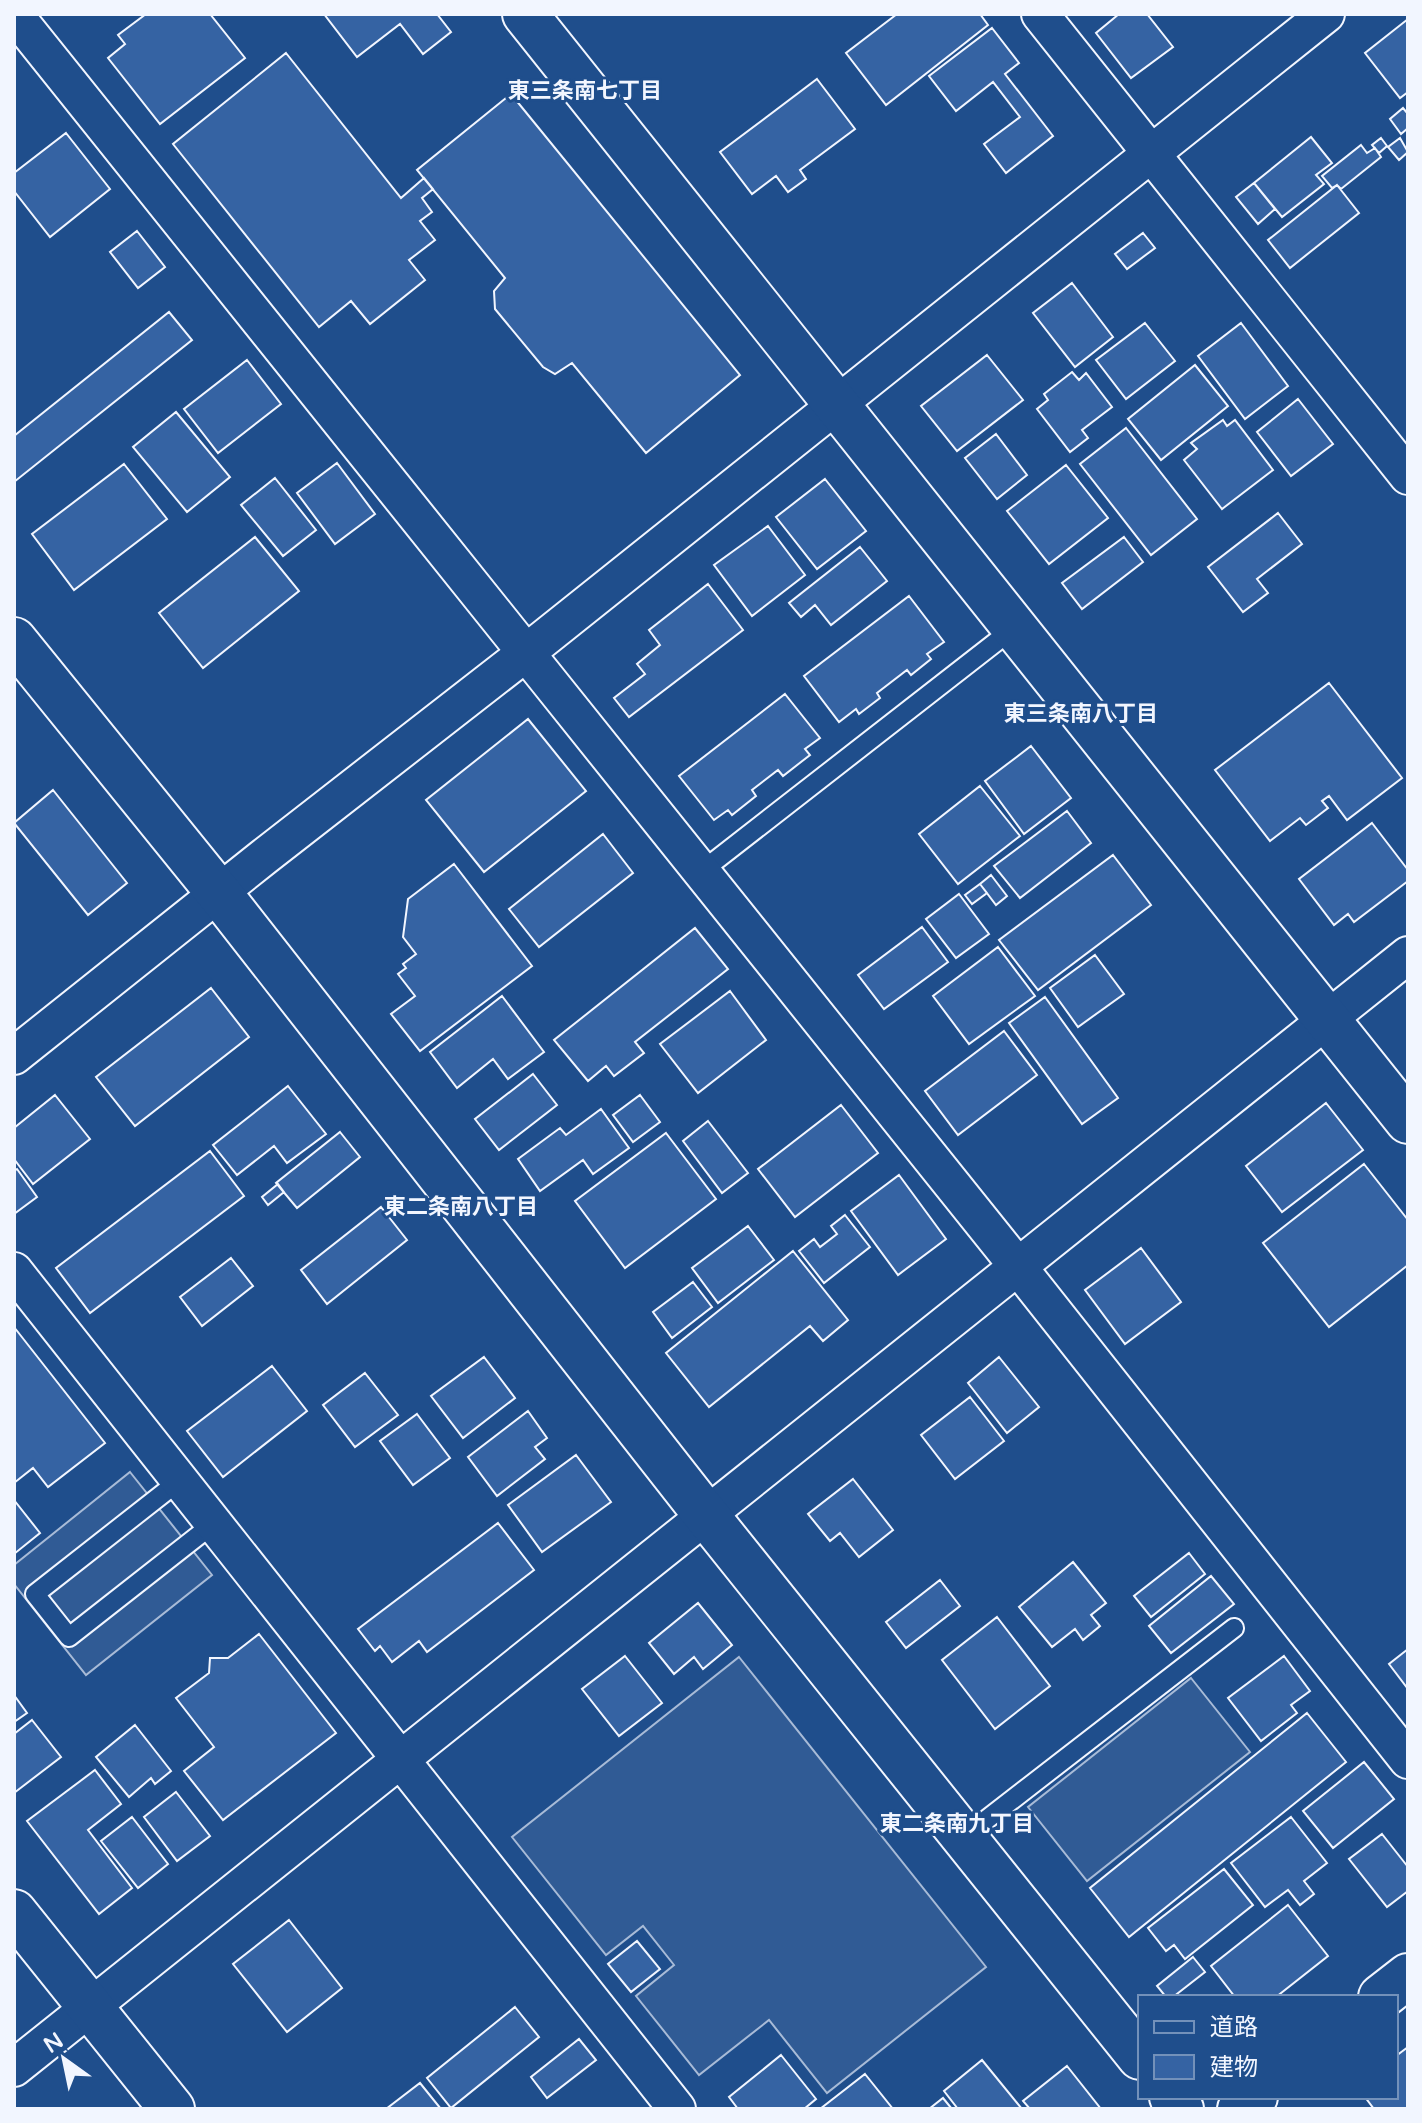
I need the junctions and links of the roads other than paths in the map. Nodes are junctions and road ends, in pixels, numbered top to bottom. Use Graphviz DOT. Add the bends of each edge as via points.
graph roads {
  1 [pos="525,14"];
  2 [pos="1040,14"];
  3 [pos="1326,14"];
  4 [pos="26,25"];
  5 [pos="1151,154"];
  6 [pos="836,406"];
  7 [pos="1408,476"];
  8 [pos="1014,628"];
  9 [pos="14,640"];
  10 [pos="527,652"];
  11 [pos="702,871"];
  12 [pos="218,892"];
  13 [pos="1408,955"];
  14 [pos="1327,1019"];
  15 [pos="14,1056"];
  16 [pos="1408,1121"];
  17 [pos="1019,1268"];
  18 [pos="14,1271"];
  19 [pos="179,1481"];
  20 [pos="706,1515"];
  21 [pos="213,1524"];
  22 [pos="1234,1628"];
  23 [pos="1408,1760"];
  24 [pos="400,1762"];
  25 [pos="964,1837"];
  26 [pos="14,1912"];
  27 [pos="1408,1976"];
  28 [pos="1384,1995"];
  29 [pos="91,2008"];
  30 [pos="1138,2054"];
  31 [pos="14,2068"];
  32 [pos="172,2109"];
  33 [pos="677,2109"];
  1 -- 6 [label="street"];
  2 -- 5 [label="street"];
  3 -- 5 [label="street"];
  4 -- 10 [label="street"];
  5 -- 6 [label="street"];
  5 -- 7 [label="street"];
  6 -- 8 [label="street"];
  6 -- 10 [label="street"];
  8 -- 11 [label="lane"];
  8 -- 14 [label="street"];
  9 -- 12 [label="street"];
  10 -- 11 [label="street"];
  10 -- 12 [label="street"];
  11 -- 17 [label="street"];
  12 -- 15 [label="street"];
  12 -- 20 [label="street"];
  13 -- 14 [label="street"];
  14 -- 16 [label="street"];
  14 -- 17 [label="street"];
  17 -- 20 [label="street"];
  17 -- 23 [label="street"];
  18 -- 19 [label="street"];
  19 -- 21 [label="street"];
  19 -- 21 [label="lane" via="35,1594 69,1637"];
  20 -- 24 [label="street"];
  20 -- 25 [label="street"];
  21 -- 24 [label="street"];
  22 -- 25 [label="lane"];
  24 -- 29 [label="street"];
  24 -- 33 [label="street"];
  25 -- 30 [label="street"];
  26 -- 29 [label="street"];
  27 -- 28 [label="street"];
  29 -- 31 [label="street"];
  29 -- 32 [label="street"];
}
